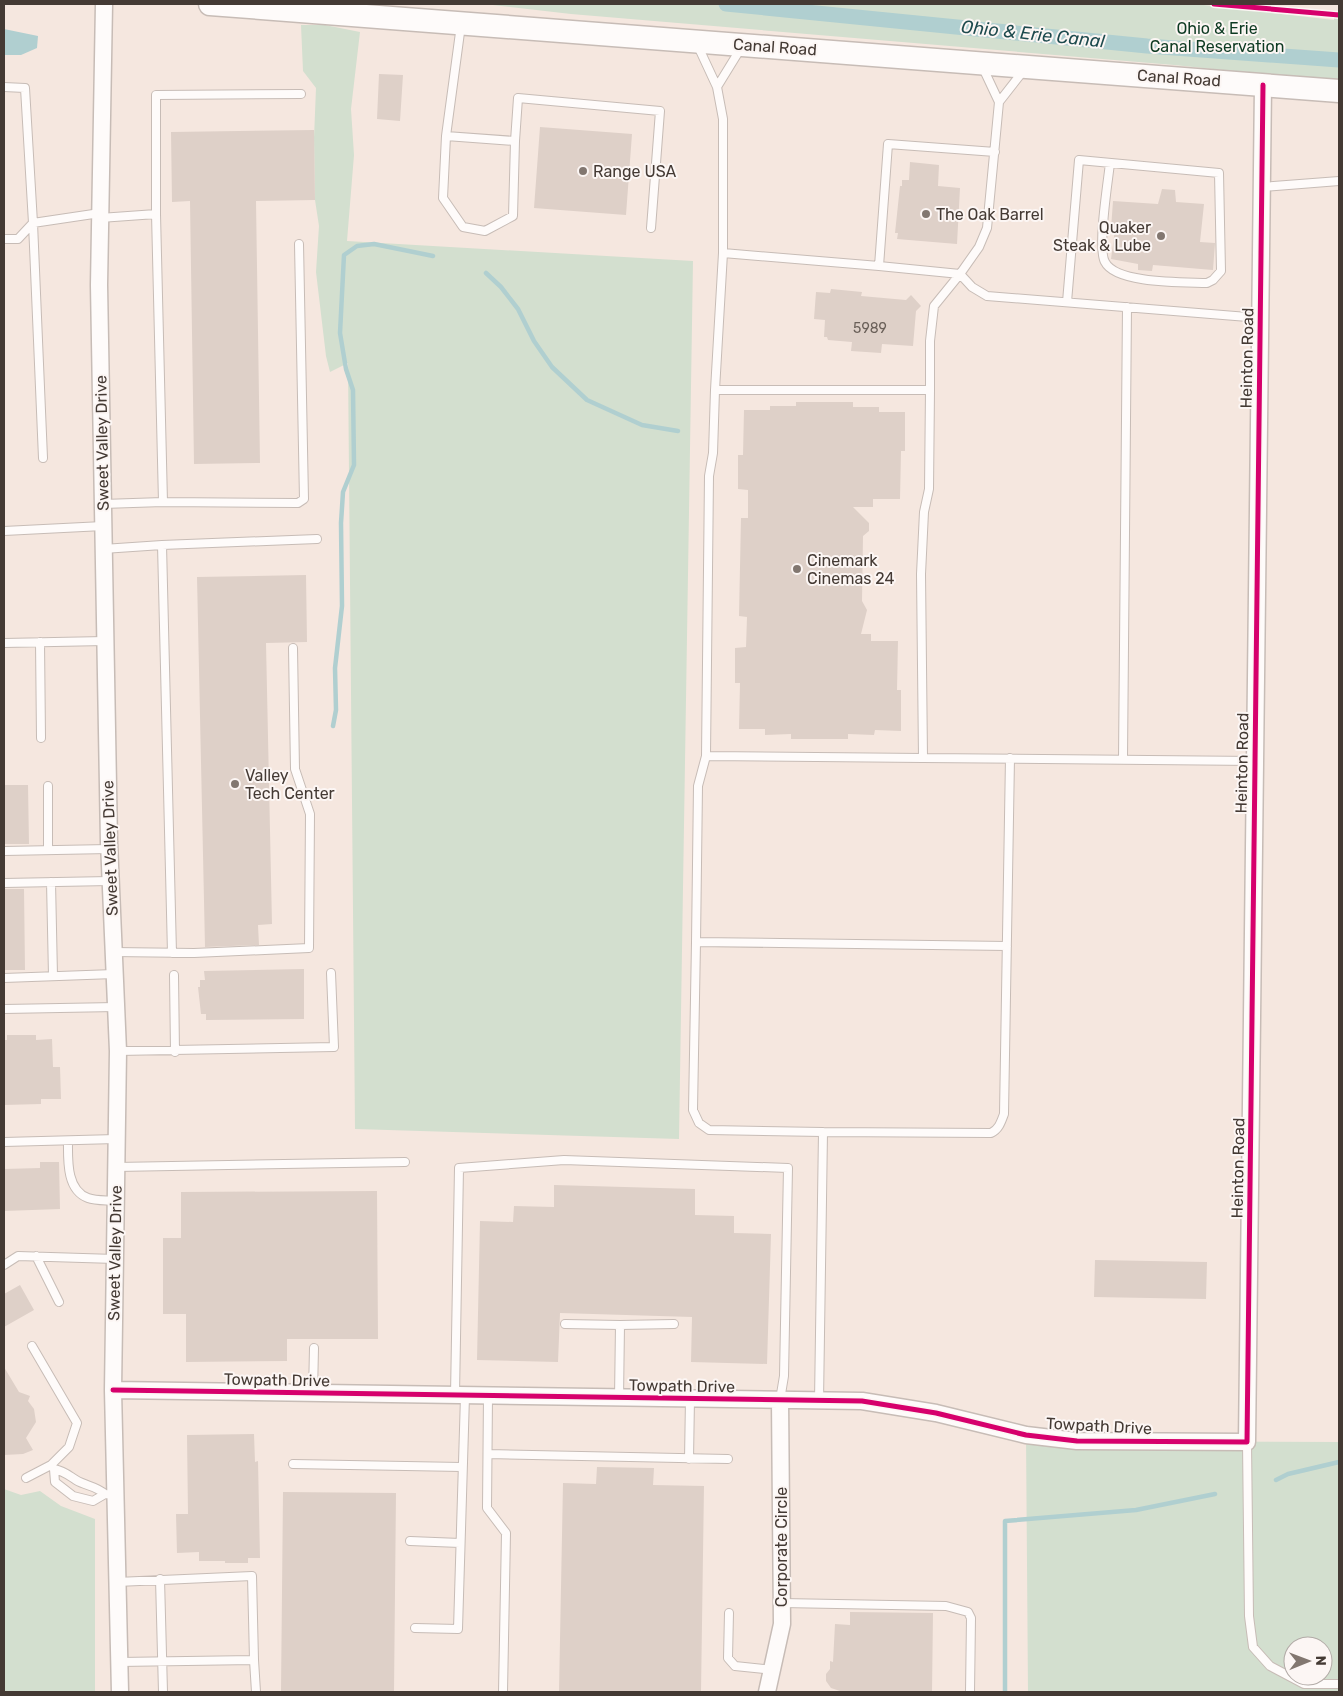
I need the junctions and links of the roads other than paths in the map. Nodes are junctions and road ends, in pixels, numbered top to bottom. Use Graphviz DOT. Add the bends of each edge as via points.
graph roads {
  1 [pos="104,4"];
  2 [pos="210,4"];
  3 [pos="461,23"];
  4 [pos="696,41"];
  5 [pos="744,45"];
  6 [pos="981,63"];
  7 [pos="1027,67"];
  8 [pos="1263,85"];
  9 [pos="4,86"];
  10 [pos="717,87"];
  11 [pos="1339,92"];
  12 [pos="301,94"];
  13 [pos="999,102"];
  14 [pos="446,136"];
  15 [pos="515,141"];
  16 [pos="995,152"];
  17 [pos="1110,163"];
  18 [pos="1339,182"];
  19 [pos="1262,187"];
  20 [pos="156,214"];
  21 [pos="100,215"];
  22 [pos="34,223"];
  23 [pos="650,228"];
  24 [pos="4,239"];
  25 [pos="299,244"];
  26 [pos="723,253"];
  27 [pos="879,266"];
  28 [pos="960,274"];
  29 [pos="1067,302"];
  30 [pos="1127,307"];
  31 [pos="1260,318"];
  32 [pos="715,390"];
  33 [pos="930,390"];
  34 [pos="43,458"];
  35 [pos="163,502"];
  36 [pos="103,504"];
  37 [pos="103,526"];
  38 [pos="4,531"];
  39 [pos="317,539"];
  40 [pos="162,545"];
  41 [pos="103,549"];
  42 [pos="105,641"];
  43 [pos="40,642"];
  44 [pos="4,643"];
  45 [pos="293,648"];
  46 [pos="41,738"];
  47 [pos="706,756"];
  48 [pos="923,758"];
  49 [pos="1010,758"];
  50 [pos="1124,759"];
  51 [pos="1255,760"];
  52 [pos="48,786"];
  53 [pos="109,849"];
  54 [pos="48,850"];
  55 [pos="4,851"];
  56 [pos="110,881"];
  57 [pos="51,882"];
  58 [pos="4,883"];
  59 [pos="696,942"];
  60 [pos="1007,946"];
  61 [pos="113,952"];
  62 [pos="172,953"];
  63 [pos="331,973"];
  64 [pos="114,974"];
  65 [pos="174,975"];
  66 [pos="53,976"];
  67 [pos="4,978"];
  68 [pos="116,1007"];
  69 [pos="4,1009"];
  70 [pos="118,1051"];
  71 [pos="175,1052"];
  72 [pos="824,1132"];
  73 [pos="116,1139"];
  74 [pos="68,1141"];
  75 [pos="4,1142"];
  76 [pos="405,1162"];
  77 [pos="116,1167"];
  78 [pos="116,1201"];
  79 [pos="36,1256"];
  80 [pos="115,1259"];
  81 [pos="4,1265"];
  82 [pos="59,1302"];
  83 [pos="565,1324"];
  84 [pos="674,1324"];
  85 [pos="620,1325"];
  86 [pos="32,1346"];
  87 [pos="314,1348"];
  88 [pos="113,1390"];
  89 [pos="313,1393"];
  90 [pos="460,1396"];
  91 [pos="488,1396"];
  92 [pos="619,1398"];
  93 [pos="690,1399"];
  94 [pos="780,1400"];
  95 [pos="819,1400"];
  96 [pos="1247,1442"];
  97 [pos="488,1454"];
  98 [pos="689,1458"];
  99 [pos="728,1459"];
  100 [pos="294,1464"];
  101 [pos="53,1467"];
  102 [pos="462,1467"];
  103 [pos="26,1478"];
  104 [pos="110,1495"];
  105 [pos="410,1541"];
  106 [pos="460,1543"];
  107 [pos="160,1580"];
  108 [pos="117,1582"];
  109 [pos="782,1603"];
  110 [pos="729,1613"];
  111 [pos="415,1628"];
  112 [pos="254,1660"];
  113 [pos="119,1662"];
  114 [pos="162,1662"];
  115 [pos="772,1670"];
  116 [pos="1339,1684"];
  117 [pos="120,1692"];
  118 [pos="163,1692"];
  119 [pos="256,1692"];
  120 [pos="503,1692"];
  121 [pos="767,1692"];
  122 [pos="970,1692"];
  1 -- 21 [label="street, Sweet Valley Drive"];
  2 -- 3 [label="main road, Canal Road"];
  3 -- 4 [label="main road, Canal Road"];
  3 -- 14 [label="lane"];
  4 -- 5 [label="main road, Canal Road"];
  4 -- 10 [label="lane"];
  5 -- 6 [label="main road, Canal Road"];
  5 -- 10 [label="lane"];
  6 -- 7 [label="main road, Canal Road"];
  6 -- 13 [label="lane"];
  7 -- 8 [label="main road, Canal Road"];
  7 -- 13 [label="lane"];
  8 -- 11 [label="main road, Canal Road"];
  8 -- 19 [label="street, Heinton Road"];
  9 -- 22 [label="lane" via="25,88"];
  10 -- 26 [label="lane" via="724,129"];
  12 -- 20 [label="lane" via="156,96"];
  13 -- 16 [label="lane"];
  14 -- 15 [label="lane"];
  14 -- 15 [label="lane" via="443,198 463,227 485,231 513,216"];
  15 -- 23 [label="lane" via="518,98 660,111"];
  16 -- 27 [label="lane" via="888,144"];
  16 -- 28 [label="lane" via="987,228 979,247"];
  17 -- 17 [label="lane" via="1102,256 1105,264 1117,274 1146,279 1207,283 1218,275 1221,271 1219,173"];
  17 -- 29 [label="lane" via="1079,160"];
  18 -- 19 [label="lane"];
  19 -- 31 [label="street, Heinton Road"];
  20 -- 21 [label="lane"];
  20 -- 35 [label="lane"];
  21 -- 22 [label="lane"];
  21 -- 36 [label="street, Sweet Valley Drive"];
  22 -- 24 [label="lane" via="18,239"];
  22 -- 34 [label="lane"];
  25 -- 35 [label="lane" via="304,498 298,502"];
  26 -- 27 [label="lane"];
  26 -- 32 [label="lane"];
  27 -- 28 [label="lane"];
  28 -- 29 [label="lane" via="987,296"];
  28 -- 33 [label="lane" via="934,306"];
  29 -- 30 [label="lane"];
  30 -- 31 [label="lane"];
  30 -- 50 [label="lane"];
  31 -- 51 [label="street, Heinton Road"];
  32 -- 33 [label="lane"];
  32 -- 47 [label="lane" via="713,453 708,476"];
  33 -- 48 [label="lane" via="929,488 924,512 921,574"];
  35 -- 36 [label="lane"];
  36 -- 37 [label="street, Sweet Valley Drive"];
  37 -- 38 [label="lane"];
  37 -- 41 [label="street, Sweet Valley Drive"];
  39 -- 40 [label="lane"];
  40 -- 41 [label="lane"];
  40 -- 62 [label="lane"];
  41 -- 42 [label="street, Sweet Valley Drive"];
  42 -- 43 [label="lane"];
  42 -- 53 [label="street, Sweet Valley Drive"];
  43 -- 44 [label="lane"];
  43 -- 46 [label="lane"];
  45 -- 62 [label="lane" via="295,769 310,814 308,948"];
  47 -- 48 [label="lane"];
  47 -- 59 [label="lane" via="698,786"];
  48 -- 49 [label="lane"];
  49 -- 50 [label="lane"];
  49 -- 60 [label="lane"];
  50 -- 51 [label="lane"];
  51 -- 96 [label="street, Heinton Road"];
  52 -- 54 [label="lane"];
  53 -- 54 [label="lane"];
  53 -- 56 [label="street, Sweet Valley Drive"];
  54 -- 55 [label="lane"];
  56 -- 57 [label="lane"];
  56 -- 61 [label="street, Sweet Valley Drive"];
  57 -- 58 [label="lane"];
  57 -- 66 [label="lane"];
  59 -- 60 [label="lane"];
  59 -- 72 [label="lane" via="695,1118 709,1130"];
  60 -- 72 [label="lane" via="1004,1114 996,1131 976,1134"];
  61 -- 62 [label="lane"];
  61 -- 64 [label="street, Sweet Valley Drive"];
  63 -- 71 [label="lane" via="334,1047"];
  64 -- 66 [label="lane"];
  64 -- 68 [label="street, Sweet Valley Drive"];
  65 -- 71 [label="lane"];
  66 -- 67 [label="lane"];
  68 -- 69 [label="lane"];
  68 -- 70 [label="street, Sweet Valley Drive"];
  70 -- 71 [label="lane"];
  70 -- 73 [label="street, Sweet Valley Drive"];
  72 -- 95 [label="lane"];
  73 -- 74 [label="lane"];
  73 -- 77 [label="street, Sweet Valley Drive"];
  74 -- 75 [label="lane"];
  74 -- 78 [label="lane" via="68,1162 77,1190 87,1198"];
  76 -- 77 [label="lane"];
  77 -- 78 [label="street, Sweet Valley Drive"];
  78 -- 80 [label="street, Sweet Valley Drive"];
  79 -- 80 [label="lane"];
  79 -- 81 [label="lane" via="18,1256"];
  79 -- 82 [label="lane"];
  80 -- 88 [label="street, Sweet Valley Drive"];
  83 -- 85 [label="lane"];
  84 -- 85 [label="lane"];
  85 -- 92 [label="lane"];
  86 -- 101 [label="lane" via="77,1424 69,1447"];
  87 -- 89 [label="lane"];
  88 -- 89 [label="street, Towpath Drive"];
  88 -- 104 [label="street, Sweet Valley Drive"];
  89 -- 90 [label="street, Towpath Drive"];
  90 -- 91 [label="street, Towpath Drive"];
  90 -- 94 [label="lane" via="459,1168 564,1160 788,1168 784,1376"];
  90 -- 102 [label="lane"];
  91 -- 92 [label="street, Towpath Drive"];
  91 -- 97 [label="lane"];
  92 -- 93 [label="street, Towpath Drive"];
  93 -- 94 [label="street, Towpath Drive"];
  93 -- 98 [label="lane"];
  94 -- 95 [label="street, Towpath Drive"];
  94 -- 109 [label="street, Corporate Circle"];
  95 -- 96 [label="street, Towpath Drive" via="871,1402 936,1412 1026,1435 1076,1441"];
  96 -- 116 [label="lane" via="1249,1616 1254,1647 1270,1666 1304,1684"];
  97 -- 98 [label="lane"];
  97 -- 120 [label="lane" via="487,1508 506,1533"];
  98 -- 99 [label="lane"];
  100 -- 102 [label="lane"];
  101 -- 103 [label="lane"];
  101 -- 104 [label="lane"];
  101 -- 104 [label="lane" via="55,1482 73,1496 93,1501"];
  102 -- 106 [label="lane"];
  104 -- 108 [label="street, Sweet Valley Drive"];
  105 -- 106 [label="lane"];
  106 -- 111 [label="lane" via="458,1629"];
  107 -- 108 [label="lane"];
  107 -- 112 [label="lane" via="252,1576"];
  107 -- 114 [label="lane"];
  108 -- 113 [label="street, Sweet Valley Drive"];
  109 -- 115 [label="street, Corporate Circle" via="782,1624"];
  109 -- 122 [label="lane" via="946,1606 968,1612 971,1618"];
  110 -- 115 [label="lane" via="730,1662 735,1666"];
  112 -- 114 [label="lane"];
  112 -- 119 [label="lane"];
  113 -- 114 [label="lane"];
  113 -- 117 [label="street, Sweet Valley Drive"];
  114 -- 118 [label="lane"];
  115 -- 121 [label="street, Corporate Circle"];
}
